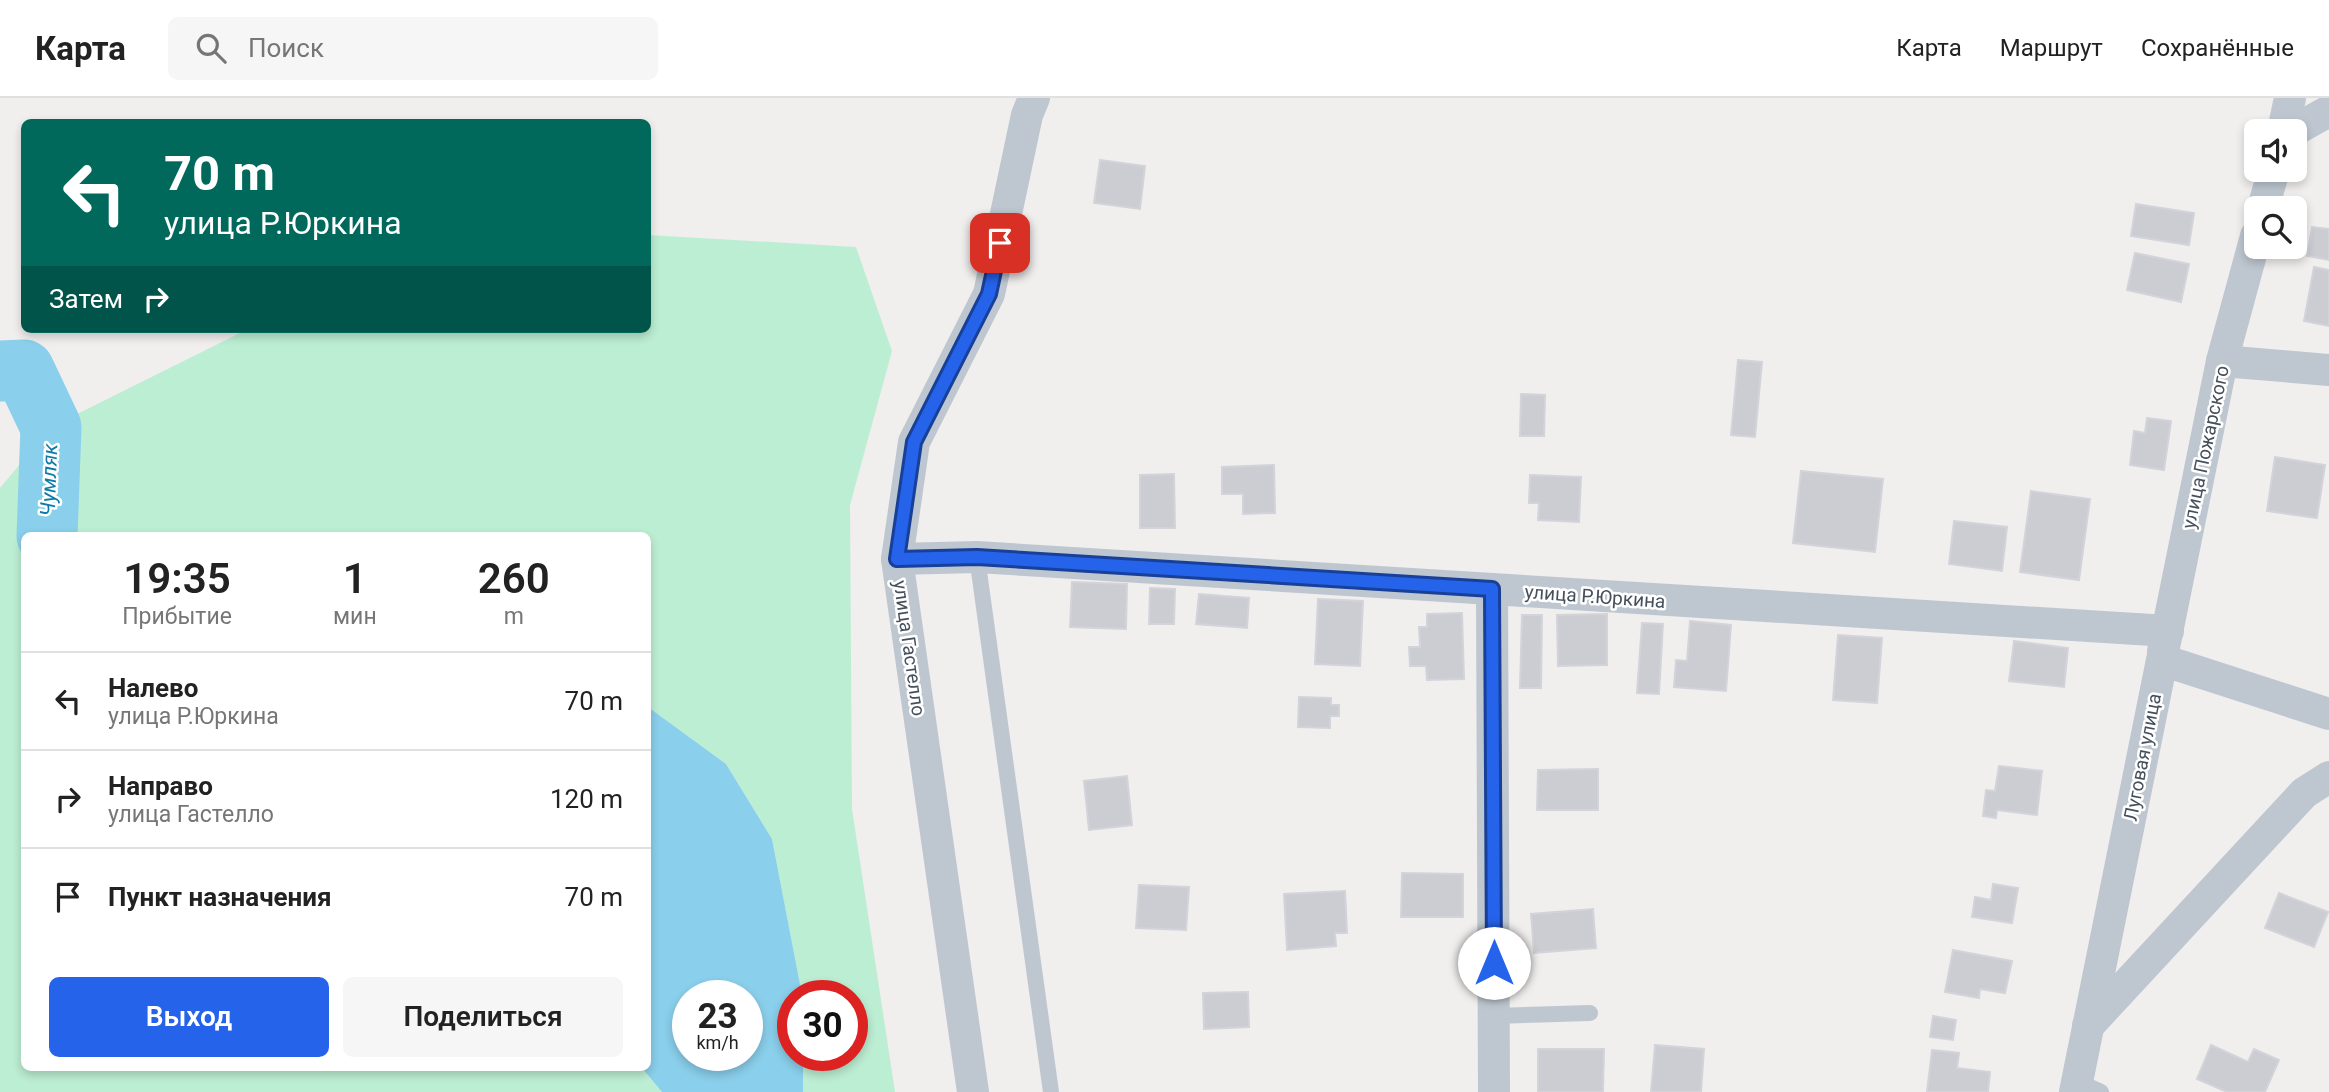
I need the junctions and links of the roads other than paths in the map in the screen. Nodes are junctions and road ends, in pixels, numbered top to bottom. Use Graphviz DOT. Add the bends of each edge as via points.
graph roads {
  1 [pos="1034,98"];
  2 [pos="2290,98"];
  3 [pos="2329,111"];
  4 [pos="2286,119"];
  5 [pos="2307,123"];
  6 [pos="2250,259"];
  7 [pos="2222,361"];
  8 [pos="2329,370"];
  9 [pos="977,557"];
  10 [pos="897,559"];
  11 [pos="1492,589"];
  12 [pos="2165,645"];
  13 [pos="2329,714"];
  14 [pos="2329,777"];
  15 [pos="1590,1013"];
  16 [pos="1494,1016"];
  17 [pos="2088,1026"];
  18 [pos="2084,1088"];
  19 [pos="972,1092"];
  20 [pos="1051,1092"];
  21 [pos="1494,1092"];
  1 -- 10 [label="street, улица Гастелло" via="989,294 914,442"];
  2 -- 4 [label="street"];
  3 -- 5 [label="street"];
  6 -- 7 [label="street, улица Пожарского"];
  7 -- 8 [label="street"];
  7 -- 12 [label="street, улица Пожарского"];
  9 -- 10 [label="street, улица Р.Юркина"];
  9 -- 11 [label="street, улица Р.Юркина"];
  9 -- 20 [label="lane"];
  10 -- 19 [label="street, улица Гастелло"];
  11 -- 12 [label="street, улица Р.Юркина"];
  11 -- 16 [label="street"];
  12 -- 13 [label="street"];
  12 -- 17 [label="street, Луговая улица"];
  14 -- 17 [label="street" via="2304,793"];
  15 -- 16 [label="lane"];
  16 -- 21 [label="street"];
  17 -- 18 [label="street, Луговая улица"];
}
